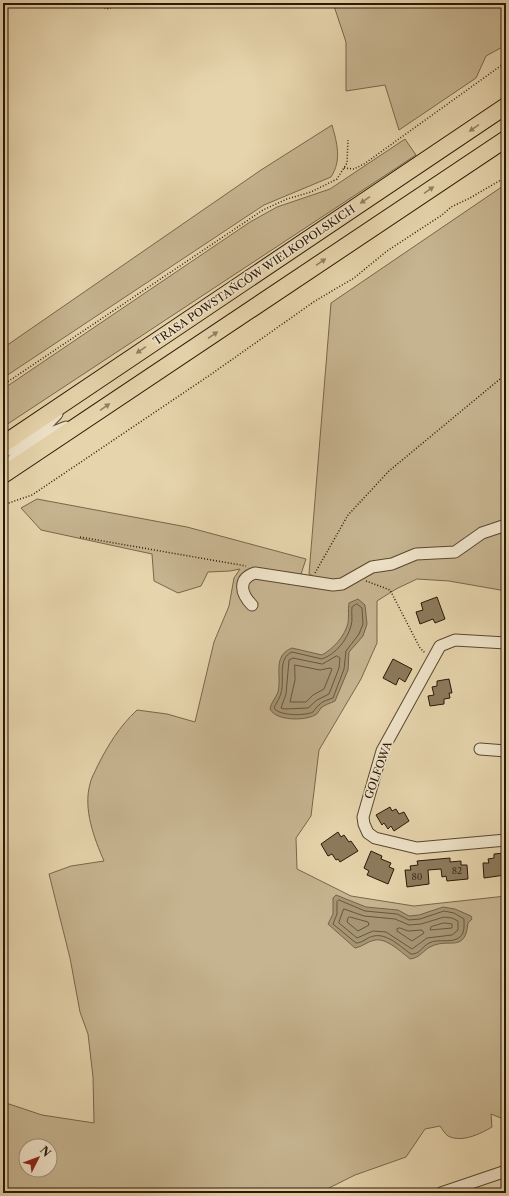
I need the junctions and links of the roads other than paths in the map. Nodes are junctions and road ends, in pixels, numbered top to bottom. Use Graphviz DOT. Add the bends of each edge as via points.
graph roads {
  1 [pos="506,106"];
  2 [pos="506,139"];
  3 [pos="74,396"];
  4 [pos="89,418"];
  5 [pos="30,441"];
  6 [pos="3,444"];
  7 [pos="3,452"];
  8 [pos="3,470"];
  9 [pos="3,475"];
  10 [pos="506,525"];
  11 [pos="252,605"];
  12 [pos="506,643"];
  13 [pos="480,749"];
  14 [pos="506,751"];
  15 [pos="506,840"];
  16 [pos="506,1171"];
  17 [pos="441,1193"];
  1 -- 3 [label="highway, TRASA POWSTAŃCÓW WIELKOPOLSKICH, one-way"];
  4 -- 2 [label="highway, one-way"];
  3 -- 5 [label="lane"];
  3 -- 6 [label="highway, TRASA POWSTAŃCÓW WIELKOPOLSKICH"];
  4 -- 5 [label="lane"];
  4 -- 9 [label="highway"];
  5 -- 7 [label="lane"];
  5 -- 8 [label="lane"];
  10 -- 11 [label="lane" via="482,533 455,552 416,554 392,564 372,567 342,584 333,585 256,573 244,580 242,587 243,594"];
  12 -- 15 [label="lane, GOLFOWA" via="455,640 440,646 382,751 363,817 368,833 375,838 417,848"];
  13 -- 14 [label="lane"];
  16 -- 17 [label="lane"];
}
